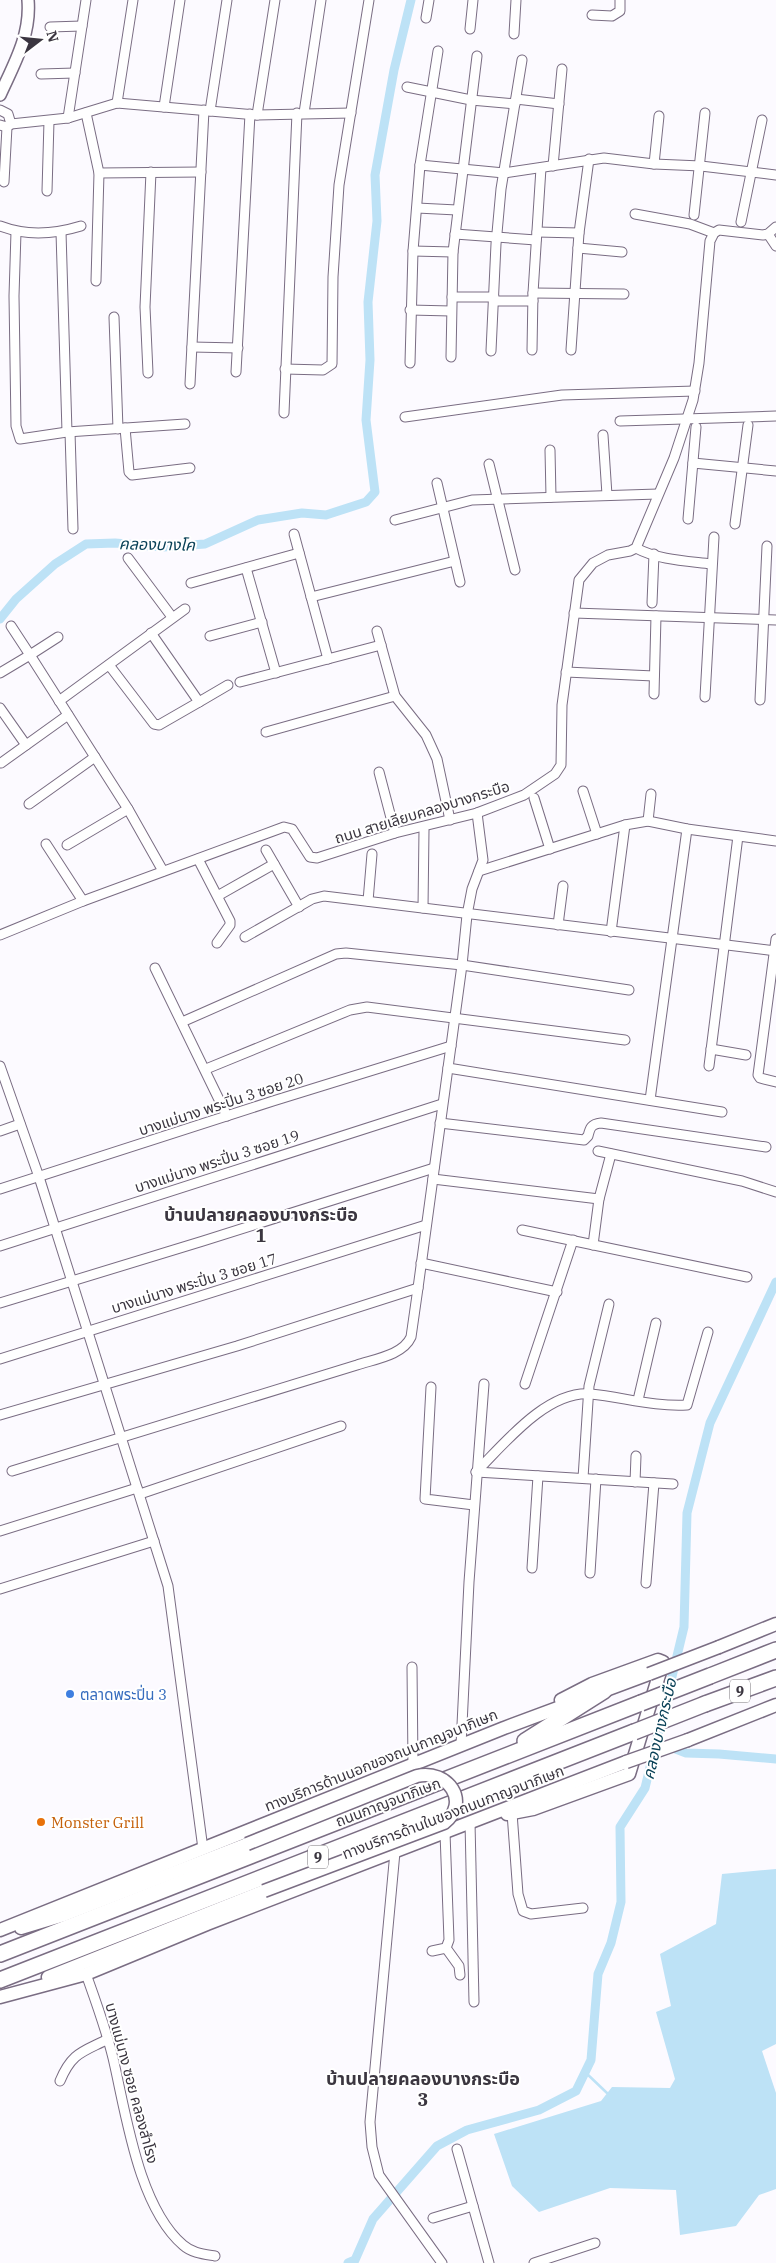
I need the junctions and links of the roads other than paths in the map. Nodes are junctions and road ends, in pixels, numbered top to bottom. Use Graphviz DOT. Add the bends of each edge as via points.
graph roads {
  1 [pos="28,0"];
  2 [pos="86,0"];
  3 [pos="133,0"];
  4 [pos="180,0"];
  5 [pos="227,0"];
  6 [pos="275,0"];
  7 [pos="321,0"];
  8 [pos="369,0"];
  9 [pos="429,0"];
  10 [pos="474,0"];
  11 [pos="516,0"];
  12 [pos="620,0"];
  13 [pos="592,15"];
  14 [pos="426,18"];
  15 [pos="82,26"];
  16 [pos="50,27"];
  17 [pos="470,29"];
  18 [pos="514,34"];
  19 [pos="438,51"];
  20 [pos="477,56"];
  21 [pos="522,60"];
  22 [pos="562,69"];
  23 [pos="75,73"];
  24 [pos="41,74"];
  25 [pos="407,87"];
  26 [pos="432,93"];
  27 [pos="0,95"];
  28 [pos="471,100"];
  29 [pos="516,102"];
  30 [pos="117,103"];
  31 [pos="559,104"];
  32 [pos="164,107"];
  33 [pos="0,110"];
  34 [pos="207,111"];
  35 [pos="86,112"];
  36 [pos="301,113"];
  37 [pos="351,113"];
  38 [pos="705,113"];
  39 [pos="254,114"];
  40 [pos="660,116"];
  41 [pos="68,118"];
  42 [pos="762,120"];
  43 [pos="50,121"];
  44 [pos="6,125"];
  45 [pos="589,159"];
  46 [pos="654,164"];
  47 [pos="420,165"];
  48 [pos="553,166"];
  49 [pos="701,166"];
  50 [pos="541,168"];
  51 [pos="462,169"];
  52 [pos="99,172"];
  53 [pos="150,172"];
  54 [pos="201,172"];
  55 [pos="504,173"];
  56 [pos="752,173"];
  57 [pos="776,175"];
  58 [pos="4,182"];
  59 [pos="48,191"];
  60 [pos="417,208"];
  61 [pos="458,210"];
  62 [pos="635,214"];
  63 [pos="694,215"];
  64 [pos="741,222"];
  65 [pos="0,226"];
  66 [pos="81,226"];
  67 [pos="776,228"];
  68 [pos="16,232"];
  69 [pos="61,232"];
  70 [pos="579,233"];
  71 [pos="455,234"];
  72 [pos="714,234"];
  73 [pos="768,234"];
  74 [pos="536,236"];
  75 [pos="496,238"];
  76 [pos="776,246"];
  77 [pos="578,248"];
  78 [pos="413,251"];
  79 [pos="453,252"];
  80 [pos="622,252"];
  81 [pos="96,281"];
  82 [pos="574,293"];
  83 [pos="624,294"];
  84 [pos="533,297"];
  85 [pos="452,298"];
  86 [pos="494,299"];
  87 [pos="410,310"];
  88 [pos="451,311"];
  89 [pos="114,317"];
  90 [pos="192,346"];
  91 [pos="238,348"];
  92 [pos="532,350"];
  93 [pos="571,350"];
  94 [pos="492,351"];
  95 [pos="451,357"];
  96 [pos="410,362"];
  97 [pos="285,369"];
  98 [pos="236,372"];
  99 [pos="148,373"];
  100 [pos="190,384"];
  101 [pos="695,391"];
  102 [pos="284,413"];
  103 [pos="776,416"];
  104 [pos="405,417"];
  105 [pos="689,419"];
  106 [pos="620,421"];
  107 [pos="185,424"];
  108 [pos="748,425"];
  109 [pos="696,427"];
  110 [pos="121,429"];
  111 [pos="68,432"];
  112 [pos="603,435"];
  113 [pos="550,450"];
  114 [pos="693,463"];
  115 [pos="489,464"];
  116 [pos="190,468"];
  117 [pos="744,468"];
  118 [pos="776,472"];
  119 [pos="437,483"];
  120 [pos="658,494"];
  121 [pos="606,496"];
  122 [pos="551,497"];
  123 [pos="497,499"];
  124 [pos="442,508"];
  125 [pos="688,519"];
  126 [pos="394,520"];
  127 [pos="736,524"];
  128 [pos="73,529"];
  129 [pos="294,534"];
  130 [pos="714,537"];
  131 [pos="767,546"];
  132 [pos="636,548"];
  133 [pos="299,553"];
  134 [pos="654,554"];
  135 [pos="128,558"];
  136 [pos="455,561"];
  137 [pos="711,564"];
  138 [pos="246,568"];
  139 [pos="515,570"];
  140 [pos="460,582"];
  141 [pos="191,583"];
  142 [pos="311,597"];
  143 [pos="652,603"];
  144 [pos="185,609"];
  145 [pos="574,613"];
  146 [pos="656,616"];
  147 [pos="172,618"];
  148 [pos="710,619"];
  149 [pos="764,620"];
  150 [pos="776,620"];
  151 [pos="262,622"];
  152 [pos="11,626"];
  153 [pos="378,631"];
  154 [pos="151,633"];
  155 [pos="210,636"];
  156 [pos="58,638"];
  157 [pos="381,645"];
  158 [pos="30,655"];
  159 [pos="328,659"];
  160 [pos="108,665"];
  161 [pos="0,672"];
  162 [pos="276,672"];
  163 [pos="566,672"];
  164 [pos="654,676"];
  165 [pos="240,682"];
  166 [pos="228,685"];
  167 [pos="654,694"];
  168 [pos="395,696"];
  169 [pos="706,697"];
  170 [pos="760,700"];
  171 [pos="59,701"];
  172 [pos="199,702"];
  173 [pos="0,708"];
  174 [pos="68,715"];
  175 [pos="266,732"];
  176 [pos="26,745"];
  177 [pos="95,757"];
  178 [pos="1,763"];
  179 [pos="379,772"];
  180 [pos="583,791"];
  181 [pos="651,794"];
  182 [pos="534,798"];
  183 [pos="29,804"];
  184 [pos="128,808"];
  185 [pos="477,813"];
  186 [pos="450,820"];
  187 [pos="648,821"];
  188 [pos="625,825"];
  189 [pos="688,829"];
  190 [pos="424,830"];
  191 [pos="395,833"];
  192 [pos="597,834"];
  193 [pos="738,836"];
  194 [pos="776,841"];
  195 [pos="46,844"];
  196 [pos="67,846"];
  197 [pos="550,849"];
  198 [pos="266,850"];
  199 [pos="372,854"];
  200 [pos="198,859"];
  201 [pos="274,864"];
  202 [pos="163,871"];
  203 [pos="479,871"];
  204 [pos="563,886"];
  205 [pos="221,894"];
  206 [pos="83,901"];
  207 [pos="368,901"];
  208 [pos="299,907"];
  209 [pos="423,908"];
  210 [pos="467,915"];
  211 [pos="558,925"];
  212 [pos="611,932"];
  213 [pos="0,935"];
  214 [pos="245,937"];
  215 [pos="672,939"];
  216 [pos="776,940"];
  217 [pos="217,943"];
  218 [pos="724,945"];
  219 [pos="775,951"];
  220 [pos="462,965"];
  221 [pos="155,968"];
  222 [pos="629,990"];
  223 [pos="454,1016"];
  224 [pos="182,1022"];
  225 [pos="625,1040"];
  226 [pos="451,1046"];
  227 [pos="711,1049"];
  228 [pos="746,1055"];
  229 [pos="709,1066"];
  230 [pos="448,1068"];
  231 [pos="206,1069"];
  232 [pos="1,1072"];
  233 [pos="776,1082"];
  234 [pos="650,1100"];
  235 [pos="442,1104"];
  236 [pos="722,1112"];
  237 [pos="227,1116"];
  238 [pos="440,1123"];
  239 [pos="20,1124"];
  240 [pos="0,1131"];
  241 [pos="766,1147"];
  242 [pos="598,1151"];
  243 [pos="611,1154"];
  244 [pos="434,1168"];
  245 [pos="39,1177"];
  246 [pos="433,1179"];
  247 [pos="0,1189"];
  248 [pos="776,1192"];
  249 [pos="599,1199"];
  250 [pos="426,1224"];
  251 [pos="54,1228"];
  252 [pos="522,1230"];
  253 [pos="573,1240"];
  254 [pos="593,1245"];
  255 [pos="0,1246"];
  256 [pos="421,1263"];
  257 [pos="747,1277"];
  258 [pos="71,1280"];
  259 [pos="418,1288"];
  260 [pos="557,1292"];
  261 [pos="0,1302"];
  262 [pos="608,1304"];
  263 [pos="656,1323"];
  264 [pos="88,1330"];
  265 [pos="708,1332"];
  266 [pos="0,1360"];
  267 [pos="104,1384"];
  268 [pos="484,1384"];
  269 [pos="525,1384"];
  270 [pos="431,1387"];
  271 [pos="589,1394"];
  272 [pos="638,1400"];
  273 [pos="0,1415"];
  274 [pos="341,1426"];
  275 [pos="121,1437"];
  276 [pos="636,1456"];
  277 [pos="12,1471"];
  278 [pos="476,1472"];
  279 [pos="538,1476"];
  280 [pos="583,1478"];
  281 [pos="596,1479"];
  282 [pos="635,1482"];
  283 [pos="654,1483"];
  284 [pos="673,1484"];
  285 [pos="138,1491"];
  286 [pos="474,1505"];
  287 [pos="0,1531"];
  288 [pos="154,1541"];
  289 [pos="532,1568"];
  290 [pos="590,1573"];
  291 [pos="646,1583"];
  292 [pos="0,1589"];
  293 [pos="776,1624"];
  294 [pos="776,1650"];
  295 [pos="412,1667"];
  296 [pos="776,1678"];
  297 [pos="604,1691"];
  298 [pos="776,1706"];
  299 [pos="538,1715"];
  300 [pos="461,1745"];
  301 [pos="496,1760"];
  302 [pos="413,1765"];
  303 [pos="512,1813"];
  304 [pos="487,1816"];
  305 [pos="470,1822"];
  306 [pos="445,1832"];
  307 [pos="203,1849"];
  308 [pos="396,1852"];
  309 [pos="583,1908"];
  310 [pos="0,1930"];
  311 [pos="0,1935"];
  312 [pos="446,1948"];
  313 [pos="432,1951"];
  314 [pos="0,1954"];
  315 [pos="86,1974"];
  316 [pos="460,1975"];
  317 [pos="0,1980"];
  318 [pos="2,1996"];
  319 [pos="474,2002"];
  320 [pos="108,2039"];
  321 [pos="60,2081"];
  322 [pos="457,2149"];
  323 [pos="473,2206"];
  324 [pos="433,2218"];
  325 [pos="595,2243"];
  326 [pos="434,2248"];
  327 [pos="215,2256"];
  328 [pos="434,2263"];
  329 [pos="442,2263"];
  330 [pos="489,2263"];
  331 [pos="534,2263"];
  1 -- 27 [label="street" via="27,29 22,47"];
  2 -- 15 [label="street"];
  3 -- 30 [label="street"];
  4 -- 32 [label="street"];
  5 -- 34 [label="street"];
  6 -- 39 [label="street"];
  7 -- 36 [label="street"];
  8 -- 37 [label="street"];
  9 -- 14 [label="street"];
  10 -- 17 [label="street"];
  11 -- 18 [label="street"];
  12 -- 13 [label="street" via="620,10 612,16"];
  15 -- 16 [label="street"];
  15 -- 23 [label="street"];
  19 -- 26 [label="street"];
  20 -- 28 [label="street"];
  21 -- 29 [label="street"];
  22 -- 31 [label="street"];
  23 -- 24 [label="street"];
  23 -- 41 [label="street"];
  25 -- 26 [label="street"];
  26 -- 28 [label="street"];
  26 -- 47 [label="street"];
  28 -- 29 [label="street"];
  28 -- 51 [label="street"];
  29 -- 31 [label="street"];
  29 -- 55 [label="street"];
  30 -- 32 [label="street"];
  30 -- 35 [label="street"];
  31 -- 48 [label="street"];
  32 -- 34 [label="street"];
  33 -- 44 [label="street" via="8,114"];
  34 -- 39 [label="street"];
  34 -- 54 [label="street"];
  35 -- 41 [label="street"];
  35 -- 52 [label="street"];
  36 -- 37 [label="street"];
  36 -- 39 [label="street"];
  36 -- 97 [label="street"];
  37 -- 97 [label="street" via="339,185 332,364 324,370"];
  38 -- 49 [label="street"];
  39 -- 91 [label="street"];
  40 -- 46 [label="street"];
  41 -- 43 [label="street"];
  42 -- 56 [label="street"];
  43 -- 44 [label="street"];
  43 -- 59 [label="street"];
  44 -- 58 [label="street"];
  45 -- 46 [label="street"];
  45 -- 48 [label="street"];
  45 -- 70 [label="street"];
  46 -- 49 [label="street"];
  47 -- 51 [label="street"];
  47 -- 60 [label="street"];
  48 -- 50 [label="street"];
  49 -- 56 [label="street"];
  49 -- 63 [label="street"];
  50 -- 55 [label="street"];
  50 -- 74 [label="street"];
  51 -- 55 [label="street"];
  51 -- 61 [label="street"];
  52 -- 53 [label="street"];
  52 -- 81 [label="street"];
  53 -- 54 [label="street"];
  53 -- 99 [label="street" via="144,307"];
  54 -- 90 [label="street"];
  55 -- 75 [label="street"];
  56 -- 57 [label="street"];
  56 -- 64 [label="street"];
  60 -- 61 [label="street"];
  60 -- 78 [label="street"];
  61 -- 71 [label="street"];
  62 -- 72 [label="street" via="690,224"];
  65 -- 68 [label="street"];
  66 -- 69 [label="street"];
  67 -- 73 [label="street"];
  68 -- 69 [label="street"];
  68 -- 111 [label="street" via="17,434 20,439 26,439"];
  69 -- 111 [label="street"];
  70 -- 74 [label="street"];
  70 -- 77 [label="street"];
  71 -- 75 [label="street"];
  71 -- 79 [label="street"];
  72 -- 73 [label="street" via="722,230"];
  72 -- 101 [label="street" via="708,250"];
  73 -- 76 [label="street"];
  74 -- 75 [label="street"];
  74 -- 84 [label="street"];
  75 -- 86 [label="street"];
  77 -- 80 [label="street"];
  77 -- 82 [label="street"];
  78 -- 79 [label="street"];
  78 -- 87 [label="street"];
  79 -- 85 [label="street"];
  82 -- 83 [label="street"];
  82 -- 84 [label="street"];
  82 -- 93 [label="street"];
  84 -- 86 [label="street"];
  84 -- 92 [label="street"];
  85 -- 86 [label="street"];
  85 -- 88 [label="street"];
  86 -- 94 [label="street"];
  87 -- 88 [label="street"];
  87 -- 96 [label="street"];
  88 -- 95 [label="street"];
  89 -- 110 [label="street"];
  90 -- 91 [label="street"];
  90 -- 100 [label="street"];
  91 -- 98 [label="street"];
  97 -- 102 [label="street"];
  101 -- 104 [label="street" via="562,395"];
  101 -- 105 [label="street"];
  103 -- 105 [label="street"];
  105 -- 106 [label="street"];
  105 -- 120 [label="street"];
  107 -- 110 [label="street"];
  108 -- 117 [label="street"];
  109 -- 114 [label="street"];
  110 -- 111 [label="street"];
  110 -- 116 [label="street" via="132,475"];
  111 -- 128 [label="street"];
  112 -- 121 [label="street"];
  113 -- 122 [label="street"];
  114 -- 117 [label="street"];
  114 -- 125 [label="street"];
  115 -- 123 [label="street"];
  117 -- 118 [label="street"];
  117 -- 127 [label="street"];
  119 -- 124 [label="street"];
  120 -- 121 [label="street"];
  120 -- 132 [label="street"];
  121 -- 122 [label="street"];
  122 -- 123 [label="street"];
  123 -- 124 [label="street" via="472,500"];
  123 -- 139 [label="street"];
  124 -- 126 [label="street"];
  124 -- 136 [label="street"];
  129 -- 133 [label="street"];
  130 -- 137 [label="street"];
  131 -- 149 [label="street"];
  132 -- 134 [label="street"];
  132 -- 145 [label="street, ถนน สายเลียบคลองบางกระบือ" via="608,555 593,563 579,580"];
  133 -- 138 [label="street"];
  133 -- 142 [label="street"];
  134 -- 137 [label="street"];
  134 -- 143 [label="street"];
  135 -- 147 [label="street"];
  136 -- 140 [label="street"];
  136 -- 142 [label="street"];
  137 -- 148 [label="street"];
  138 -- 141 [label="street"];
  138 -- 151 [label="street"];
  142 -- 159 [label="street"];
  144 -- 147 [label="street"];
  145 -- 146 [label="street"];
  145 -- 163 [label="street, ถนน สายเลียบคลองบางกระบือ"];
  146 -- 148 [label="street"];
  146 -- 164 [label="street"];
  147 -- 154 [label="street"];
  148 -- 149 [label="street"];
  148 -- 169 [label="street"];
  149 -- 150 [label="street"];
  149 -- 170 [label="street"];
  151 -- 155 [label="street"];
  151 -- 162 [label="street"];
  152 -- 158 [label="street"];
  153 -- 157 [label="street"];
  154 -- 160 [label="street"];
  154 -- 172 [label="street"];
  156 -- 158 [label="street"];
  157 -- 159 [label="street"];
  157 -- 168 [label="street"];
  158 -- 161 [label="street"];
  158 -- 171 [label="street"];
  159 -- 162 [label="street"];
  160 -- 171 [label="street"];
  160 -- 172 [label="street" via="154,724 159,725"];
  162 -- 165 [label="street"];
  163 -- 164 [label="street"];
  163 -- 185 [label="street, ถนน สายเลียบคลองบางกระบือ" via="559,770 524,795"];
  164 -- 167 [label="street"];
  166 -- 172 [label="street"];
  168 -- 175 [label="street"];
  168 -- 186 [label="street" via="426,735 437,759"];
  171 -- 174 [label="street"];
  173 -- 176 [label="street"];
  174 -- 176 [label="street"];
  174 -- 177 [label="street"];
  176 -- 178 [label="street"];
  177 -- 183 [label="street"];
  177 -- 184 [label="street"];
  179 -- 191 [label="street"];
  180 -- 192 [label="street"];
  181 -- 187 [label="street"];
  182 -- 197 [label="street"];
  184 -- 196 [label="street"];
  184 -- 202 [label="street"];
  185 -- 186 [label="street, ถนน สายเลียบคลองบางกระบือ"];
  185 -- 203 [label="street" via="483,860"];
  186 -- 191 [label="street, ถนน สายเลียบคลองบางกระบือ"];
  187 -- 188 [label="street"];
  187 -- 189 [label="street"];
  188 -- 192 [label="street"];
  188 -- 212 [label="street"];
  189 -- 193 [label="street"];
  189 -- 215 [label="street"];
  190 -- 209 [label="street"];
  191 -- 200 [label="street, ถนน สายเลียบคลองบางกระบือ" via="313,859 292,829 284,827"];
  192 -- 197 [label="street"];
  193 -- 194 [label="street"];
  193 -- 218 [label="street"];
  195 -- 206 [label="street"];
  197 -- 203 [label="street"];
  198 -- 201 [label="street"];
  199 -- 207 [label="street"];
  200 -- 202 [label="street, ถนน สายเลียบคลองบางกระบือ"];
  200 -- 217 [label="street" via="230,921"];
  201 -- 205 [label="street"];
  201 -- 208 [label="street"];
  202 -- 206 [label="street, ถนน สายเลียบคลองบางกระบือ"];
  203 -- 210 [label="street"];
  204 -- 211 [label="street"];
  206 -- 213 [label="street, ถนน สายเลียบคลองบางกระบือ"];
  207 -- 208 [label="street" via="317,897"];
  207 -- 209 [label="street"];
  208 -- 214 [label="street"];
  209 -- 210 [label="street"];
  210 -- 211 [label="street"];
  210 -- 220 [label="street"];
  211 -- 212 [label="street"];
  212 -- 215 [label="street"];
  215 -- 218 [label="street"];
  215 -- 234 [label="street"];
  216 -- 219 [label="street"];
  218 -- 219 [label="street"];
  218 -- 227 [label="street"];
  219 -- 233 [label="street" via="758,1075"];
  220 -- 222 [label="street"];
  220 -- 223 [label="street"];
  220 -- 224 [label="street" via="336,954"];
  221 -- 224 [label="street"];
  223 -- 225 [label="street"];
  223 -- 226 [label="street"];
  223 -- 231 [label="street" via="358,1008"];
  224 -- 231 [label="street"];
  226 -- 230 [label="street"];
  226 -- 237 [label="street, บางแม่นาง พระปิ่น 3 ซอย 20"];
  227 -- 228 [label="street"];
  227 -- 229 [label="street"];
  230 -- 234 [label="street"];
  230 -- 235 [label="street"];
  231 -- 237 [label="street"];
  232 -- 239 [label="street"];
  234 -- 236 [label="street"];
  235 -- 238 [label="street"];
  235 -- 251 [label="street, บางแม่นาง พระปิ่น 3 ซอย 19"];
  237 -- 245 [label="street, บางแม่นาง พระปิ่น 3 ซอย 20"];
  238 -- 241 [label="street" via="584,1140 590,1127 601,1123"];
  238 -- 244 [label="street"];
  239 -- 240 [label="street"];
  239 -- 245 [label="street"];
  242 -- 243 [label="street"];
  243 -- 248 [label="street" via="742,1181"];
  243 -- 249 [label="street"];
  244 -- 246 [label="street"];
  244 -- 258 [label="street"];
  245 -- 247 [label="street, บางแม่นาง พระปิ่น 3 ซอย 20"];
  245 -- 251 [label="street"];
  246 -- 249 [label="street"];
  246 -- 250 [label="street"];
  249 -- 254 [label="street"];
  250 -- 256 [label="street"];
  250 -- 264 [label="street, บางแม่นาง พระปิ่น 3 ซอย 17"];
  251 -- 255 [label="street, บางแม่นาง พระปิ่น 3 ซอย 19"];
  251 -- 258 [label="street"];
  252 -- 253 [label="street"];
  253 -- 254 [label="street"];
  253 -- 260 [label="street"];
  254 -- 257 [label="street"];
  256 -- 259 [label="street"];
  256 -- 260 [label="street"];
  258 -- 261 [label="street"];
  258 -- 264 [label="street"];
  259 -- 267 [label="street" via="237,1346"];
  259 -- 275 [label="street" via="411,1337 399,1351"];
  260 -- 269 [label="street"];
  262 -- 271 [label="street"];
  263 -- 272 [label="street"];
  264 -- 266 [label="street, บางแม่นาง พระปิ่น 3 ซอย 17"];
  264 -- 267 [label="street"];
  265 -- 272 [label="street" via="687,1405"];
  267 -- 273 [label="street"];
  267 -- 275 [label="street"];
  268 -- 278 [label="street"];
  270 -- 286 [label="street" via="425,1499"];
  271 -- 272 [label="street"];
  271 -- 278 [label="street" via="568,1396 536,1414"];
  271 -- 280 [label="street"];
  274 -- 285 [label="street"];
  275 -- 277 [label="street"];
  275 -- 285 [label="street"];
  276 -- 282 [label="street"];
  278 -- 279 [label="street"];
  278 -- 286 [label="street"];
  279 -- 280 [label="street"];
  279 -- 289 [label="street"];
  280 -- 281 [label="street"];
  281 -- 282 [label="street"];
  281 -- 290 [label="street"];
  282 -- 283 [label="street"];
  283 -- 284 [label="street"];
  283 -- 291 [label="street"];
  285 -- 287 [label="street"];
  285 -- 288 [label="street"];
  286 -- 300 [label="street"];
  288 -- 292 [label="street"];
  288 -- 307 [label="street" via="170,1596"];
  293 -- 297 [label="main road, ทางบริการด้านนอกของถนนกาญจนาภิเษก, bridge"];
  294 -- 301 [label="highway, ถนนกาญจนาภิเษก / 9, bridge"];
  295 -- 302 [label="street"];
  296 -- 317 [label="highway, ถนนกาญจนาภิเษก / 9, bridge"];
  297 -- 299 [label="main road, ทางบริการด้านนอกของถนนกาญจนาภิเษก"];
  297 -- 301 [label="highway"];
  298 -- 304 [label="main road, ทางบริการด้านในของถนนกาญจนาภิเษก, bridge"];
  299 -- 300 [label="main road, ทางบริการด้านนอกของถนนกาญจนาภิเษก"];
  299 -- 303 [label="main road" via="587,1686 658,1660 663,1662 629,1774 533,1809"];
  300 -- 302 [label="main road, ทางบริการด้านนอกของถนนกาญจนาภิเษก"];
  301 -- 314 [label="highway, ถนนกาญจนาภิเษก / 9"];
  302 -- 307 [label="main road, ทางบริการด้านนอกของถนนกาญจนาภิเษก"];
  303 -- 304 [label="main road"];
  303 -- 309 [label="street" via="518,1894 523,1911 531,1914"];
  304 -- 305 [label="main road, ทางบริการด้านในของถนนกาญจนาภิเษก"];
  305 -- 306 [label="main road, ทางบริการด้านในของถนนกาญจนาภิเษก"];
  305 -- 319 [label="street"];
  306 -- 308 [label="main road, ทางบริการด้านในของถนนกาญจนาภิเษก"];
  306 -- 312 [label="street" via="449,1932"];
  307 -- 310 [label="main road, ทางบริการด้านนอกของถนนกาญจนาภิเษก"];
  308 -- 315 [label="main road, ทางบริการด้านในของถนนกาญจนาภิเษก"];
  308 -- 326 [label="street" via="370,2122 372,2147 379,2176"];
  311 -- 318 [label="main road, bridge" via="64,1915 417,1776 433,1775 443,1779 454,1794 454,1812 444,1823"];
  312 -- 313 [label="street"];
  312 -- 316 [label="street" via="459,1966"];
  315 -- 318 [label="main road, ทางบริการด้านในของถนนกาญจนาภิเษก"];
  315 -- 320 [label="street, บางแม่นาง ซอย คลองสำโรง"];
  320 -- 321 [label="street" via="73,2058"];
  320 -- 327 [label="street, บางแม่นาง ซอย คลองสำโรง" via="133,2150 156,2207 183,2245 201,2254"];
  322 -- 323 [label="street"];
  323 -- 324 [label="street"];
  323 -- 330 [label="street"];
  325 -- 331 [label="street"];
  326 -- 328 [label="street"];
  326 -- 329 [label="street"];
}
